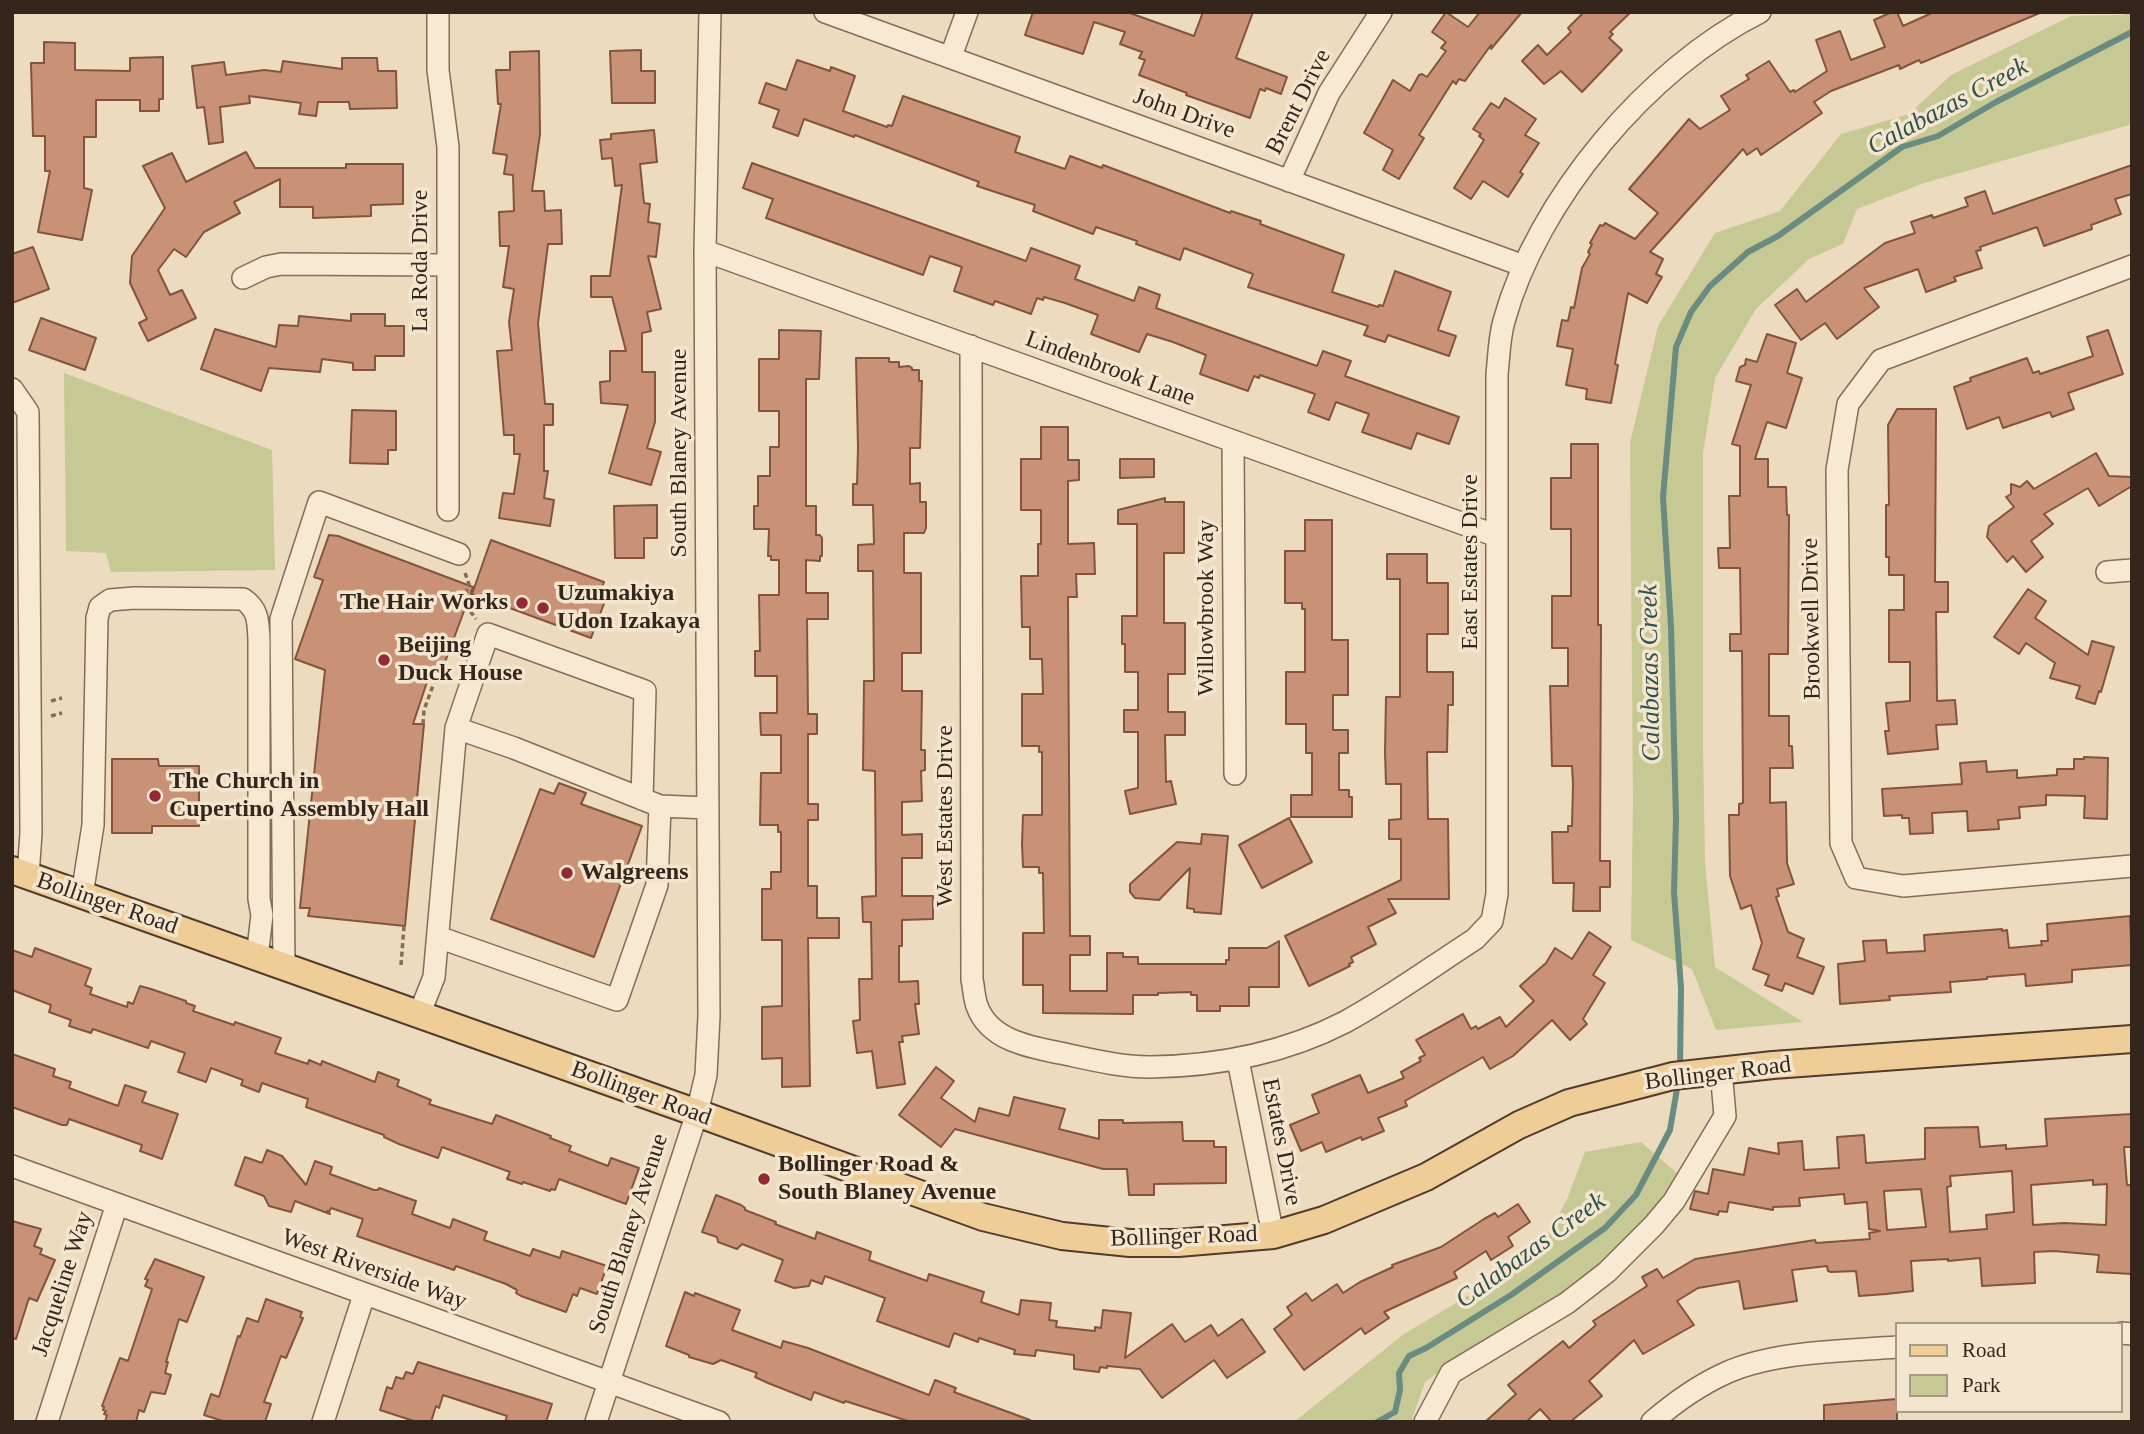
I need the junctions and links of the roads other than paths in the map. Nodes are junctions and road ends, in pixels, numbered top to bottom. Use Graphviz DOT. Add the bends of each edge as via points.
graph roads {
  1 [pos="438,12"];
  2 [pos="710,12"];
  3 [pos="825,12"];
  4 [pos="967,12"];
  5 [pos="1381,12"];
  6 [pos="1760,12"];
  7 [pos="951,57"];
  8 [pos="1289,181"];
  9 [pos="705,251"];
  10 [pos="446,265"];
  11 [pos="1524,266"];
  12 [pos="2132,266"];
  13 [pos="243,278"];
  14 [pos="971,346"];
  15 [pos="12,390"];
  16 [pos="1233,441"];
  17 [pos="448,510"];
  18 [pos="21,529"];
  19 [pos="1497,536"];
  20 [pos="459,554"];
  21 [pos="2132,570"];
  22 [pos="2107,572"];
  23 [pos="456,728"];
  24 [pos="1235,774"];
  25 [pos="651,802"];
  26 [pos="708,808"];
  27 [pos="2132,866"];
  28 [pos="20,873"];
  29 [pos="82,895"];
  30 [pos="438,937"];
  31 [pos="257,957"];
  32 [pos="284,967"];
  33 [pos="419,1015"];
  34 [pos="2132,1038"];
  35 [pos="1238,1060"];
  36 [pos="1716,1071"];
  37 [pos="696,1113"];
  38 [pos="12,1166"];
  39 [pos="117,1203"];
  40 [pos="1273,1235"];
  41 [pos="364,1295"];
  42 [pos="1896,1347"];
  43 [pos="609,1381"];
  44 [pos="47,1422"];
  45 [pos="323,1422"];
  46 [pos="596,1422"];
  47 [pos="719,1422"];
  48 [pos="1425,1422"];
  49 [pos="1652,1422"];
  1 -- 10 [label="street, La Roda Drive" via="438,70 448,147"];
  2 -- 9 [label="street, South Blaney Avenue"];
  3 -- 7 [label="street, John Drive"];
  4 -- 7 [label="street"];
  5 -- 8 [label="street, Brent Drive" via="1329,93"];
  6 -- 11 [label="street, East Estates Drive" via="1689,58 1642,99 1603,141 1560,199"];
  7 -- 8 [label="street, John Drive"];
  8 -- 11 [label="street, John Drive"];
  9 -- 14 [label="street, Lindenbrook Lane"];
  9 -- 26 [label="street, South Blaney Avenue"];
  10 -- 13 [label="street" via="281,264"];
  10 -- 17 [label="street, La Roda Drive"];
  11 -- 19 [label="street, East Estates Drive" via="1503,323 1497,374"];
  12 -- 27 [label="street, Brookwell Drive" via="1881,360 1848,404 1837,470 1841,843 1856,878 1903,886"];
  14 -- 16 [label="street, Lindenbrook Lane"];
  14 -- 35 [label="street, West Estates Drive" via="972,980 977,1006 1003,1037 1062,1054 1148,1067"];
  15 -- 18 [label="street" via="28,412"];
  16 -- 19 [label="street, Lindenbrook Lane"];
  16 -- 24 [label="street, Willowbrook Way"];
  18 -- 28 [label="street" via="31,833"];
  19 -- 35 [label="street, East Estates Drive" via="1497,894 1492,921 1475,939 1345,1021 1299,1042"];
  20 -- 32 [label="street" via="320,502 281,619"];
  21 -- 22 [label="street"];
  23 -- 25 [label="street"];
  23 -- 25 [label="street" via="488,634 645,691"];
  23 -- 30 [label="street"];
  25 -- 26 [label="street"];
  25 -- 30 [label="street" via="657,885 617,1000"];
  26 -- 37 [label="street, South Blaney Avenue" via="709,1016 706,1075"];
  28 -- 29 [label="main road, Bollinger Road"];
  29 -- 31 [label="main road, Bollinger Road"];
  29 -- 31 [label="street" via="93,825 100,607 110,600 134,598 243,599 258,616 259,640 262,915"];
  30 -- 33 [label="street" via="434,977"];
  31 -- 32 [label="main road, Bollinger Road"];
  32 -- 33 [label="main road, Bollinger Road"];
  33 -- 37 [label="main road, Bollinger Road"];
  34 -- 36 [label="main road, Bollinger Road"];
  35 -- 40 [label="street, Estates Drive"];
  36 -- 40 [label="main road, Bollinger Road" via="1640,1083 1569,1103 1426,1177 1324,1220"];
  36 -- 48 [label="street" via="1725,1116 1674,1201 1606,1272 1567,1303 1451,1373"];
  37 -- 40 [label="main road, Bollinger Road" via="983,1217 1062,1236 1130,1243"];
  37 -- 43 [label="street, South Blaney Avenue"];
  38 -- 39 [label="street, West Riverside Way"];
  39 -- 41 [label="street, West Riverside Way"];
  39 -- 44 [label="street, Jacqueline Way"];
  41 -- 43 [label="street, West Riverside Way"];
  41 -- 45 [label="street"];
  42 -- 49 [label="street" via="1788,1356 1729,1371 1675,1402"];
  43 -- 46 [label="street, South Blaney Avenue"];
  43 -- 47 [label="street, West Riverside Way"];
}
